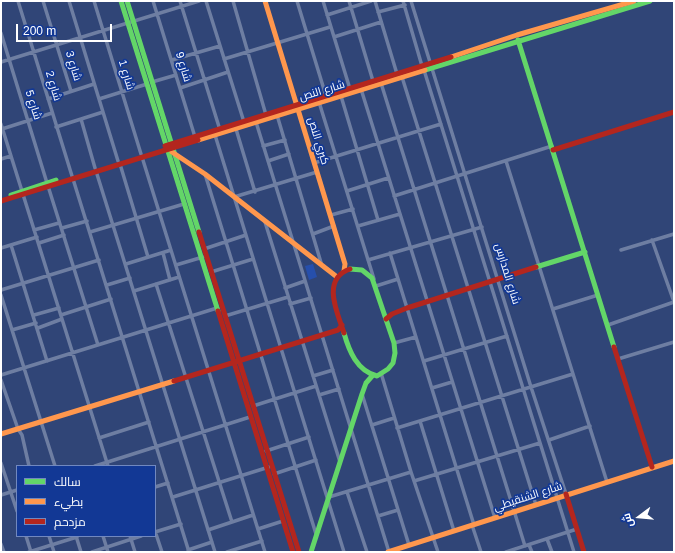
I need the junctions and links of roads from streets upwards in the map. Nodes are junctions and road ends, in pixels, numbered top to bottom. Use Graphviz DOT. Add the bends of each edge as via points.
graph roads {
  1 [pos="18,1"];
  2 [pos="43,1"];
  3 [pos="69,1"];
  4 [pos="94,1"];
  5 [pos="121,1"];
  6 [pos="127,1"];
  7 [pos="154,1"];
  8 [pos="180,1"];
  9 [pos="199,1"];
  10 [pos="206,1"];
  11 [pos="233,1"];
  12 [pos="264,1"];
  13 [pos="297,1"];
  14 [pos="323,1"];
  15 [pos="349,1"];
  16 [pos="371,1"];
  17 [pos="375,1"];
  18 [pos="411,1"];
  19 [pos="634,1"];
  20 [pos="650,1"];
  21 [pos="404,3"];
  22 [pos="182,6"];
  23 [pos="351,7"];
  24 [pos="378,12"];
  25 [pos="157,14"];
  26 [pos="327,14"];
  27 [pos="131,22"];
  28 [pos="381,22"];
  29 [pos="330,27"];
  30 [pos="103,30"];
  31 [pos="358,30"];
  32 [pos="1,33"];
  33 [pos="307,34"];
  34 [pos="80,37"];
  35 [pos="334,37"];
  36 [pos="518,40"];
  37 [pos="277,43"];
  38 [pos="57,44"];
  39 [pos="220,46"];
  40 [pos="33,52"];
  41 [pos="248,52"];
  42 [pos="196,53"];
  43 [pos="9,59"];
  44 [pos="224,59"];
  45 [pos="172,60"];
  46 [pos="1,62"];
  47 [pos="431,65"];
  48 [pos="423,68"];
  49 [pos="228,72"];
  50 [pos="397,74"];
  51 [pos="176,75"];
  52 [pos="402,76"];
  53 [pos="205,80"];
  54 [pos="374,81"];
  55 [pos="149,83"];
  56 [pos="381,83"];
  57 [pos="94,84"];
  58 [pos="180,88"];
  59 [pos="350,89"];
  60 [pos="361,89"];
  61 [pos="71,91"];
  62 [pos="122,91"];
  63 [pos="326,96"];
  64 [pos="341,96"];
  65 [pos="48,99"];
  66 [pos="99,99"];
  67 [pos="319,102"];
  68 [pos="297,107"];
  69 [pos="103,112"];
  70 [pos="674,112"];
  71 [pos="52,113"];
  72 [pos="266,115"];
  73 [pos="277,115"];
  74 [pos="80,119"];
  75 [pos="28,120"];
  76 [pos="244,122"];
  77 [pos="256,122"];
  78 [pos="1,124"];
  79 [pos="442,124"];
  80 [pos="56,127"];
  81 [pos="2,129"];
  82 [pos="236,129"];
  83 [pos="220,131"];
  84 [pos="418,131"];
  85 [pos="215,135"];
  86 [pos="195,137"];
  87 [pos="398,138"];
  88 [pos="285,140"];
  89 [pos="378,144"];
  90 [pos="264,146"];
  91 [pos="553,148"];
  92 [pos="170,149"];
  93 [pos="357,150"];
  94 [pos="289,154"];
  95 [pos="11,156"];
  96 [pos="141,156"];
  97 [pos="336,156"];
  98 [pos="1,159"];
  99 [pos="268,161"];
  100 [pos="506,161"];
  101 [pos="119,162"];
  102 [pos="314,163"];
  103 [pos="96,170"];
  104 [pos="317,172"];
  105 [pos="204,174"];
  106 [pos="465,174"];
  107 [pos="458,176"];
  108 [pos="72,177"];
  109 [pos="388,178"];
  110 [pos="296,179"];
  111 [pos="435,183"];
  112 [pos="368,184"];
  113 [pos="48,185"];
  114 [pos="275,185"];
  115 [pos="414,190"];
  116 [pos="347,191"];
  117 [pos="255,192"];
  118 [pos="23,193"];
  119 [pos="394,196"];
  120 [pos="1,198"];
  121 [pos="234,198"];
  122 [pos="1,201"];
  123 [pos="184,204"];
  124 [pos="353,209"];
  125 [pos="159,211"];
  126 [pos="400,214"];
  127 [pos="331,215"];
  128 [pos="136,218"];
  129 [pos="378,220"];
  130 [pos="87,221"];
  131 [pos="265,222"];
  132 [pos="60,223"];
  133 [pos="114,225"];
  134 [pos="334,226"];
  135 [pos="358,226"];
  136 [pos="482,227"];
  137 [pos="62,228"];
  138 [pos="474,229"];
  139 [pos="34,230"];
  140 [pos="90,232"];
  141 [pos="313,234"];
  142 [pos="674,234"];
  143 [pos="64,235"];
  144 [pos="246,236"];
  145 [pos="451,236"];
  146 [pos="37,237"];
  147 [pos="652,240"];
  148 [pos="225,242"];
  149 [pos="430,242"];
  150 [pos="39,243"];
  151 [pos="293,243"];
  152 [pos="11,245"];
  153 [pos="1,248"];
  154 [pos="411,248"];
  155 [pos="204,249"];
  156 [pos="171,250"];
  157 [pos="621,250"];
  158 [pos="585,252"];
  159 [pos="163,253"];
  160 [pos="390,253"];
  161 [pos="204,256"];
  162 [pos="148,257"];
  163 [pos="253,258"];
  164 [pos="99,260"];
  165 [pos="368,260"];
  166 [pos="126,264"];
  167 [pos="345,264"];
  168 [pos="176,265"];
  169 [pos="232,265"];
  170 [pos="323,266"];
  171 [pos="539,266"];
  172 [pos="74,268"];
  173 [pos="351,269"];
  174 [pos="344,271"];
  175 [pos="211,272"];
  176 [pos="49,276"];
  177 [pos="179,277"];
  178 [pos="337,277"];
  179 [pos="130,278"];
  180 [pos="398,279"];
  181 [pos="498,279"];
  182 [pos="170,280"];
  183 [pos="305,281"];
  184 [pos="490,282"];
  185 [pos="23,283"];
  186 [pos="156,284"];
  187 [pos="375,284"];
  188 [pos="107,285"];
  189 [pos="285,288"];
  190 [pos="468,289"];
  191 [pos="1,290"];
  192 [pos="134,291"];
  193 [pos="1,295"];
  194 [pos="448,295"];
  195 [pos="598,295"];
  196 [pos="288,296"];
  197 [pos="311,298"];
  198 [pos="111,299"];
  199 [pos="427,302"];
  200 [pos="674,302"];
  201 [pos="267,303"];
  202 [pos="290,304"];
  203 [pos="86,307"];
  204 [pos="59,308"];
  205 [pos="217,308"];
  206 [pos="407,308"];
  207 [pos="246,309"];
  208 [pos="553,309"];
  209 [pos="6,310"];
  210 [pos="1,311"];
  211 [pos="384,312"];
  212 [pos="392,314"];
  213 [pos="61,315"];
  214 [pos="34,316"];
  215 [pos="192,316"];
  216 [pos="224,316"];
  217 [pos="62,319"];
  218 [pos="386,319"];
  219 [pos="36,323"];
  220 [pos="169,323"];
  221 [pos="342,325"];
  222 [pos="608,325"];
  223 [pos="38,328"];
  224 [pos="12,330"];
  225 [pos="146,330"];
  226 [pos="335,331"];
  227 [pos="345,334"];
  228 [pos="322,335"];
  229 [pos="508,336"];
  230 [pos="416,337"];
  231 [pos="123,338"];
  232 [pos="302,342"];
  233 [pos="674,342"];
  234 [pos="394,343"];
  235 [pos="485,343"];
  236 [pos="98,345"];
  237 [pos="281,348"];
  238 [pos="464,349"];
  239 [pos="73,352"];
  240 [pos="260,354"];
  241 [pos="444,356"];
  242 [pos="618,359"];
  243 [pos="47,361"];
  244 [pos="236,362"];
  245 [pos="424,362"];
  246 [pos="24,368"];
  247 [pos="209,370"];
  248 [pos="333,370"];
  249 [pos="362,371"];
  250 [pos="381,373"];
  251 [pos="573,374"];
  252 [pos="1,375"];
  253 [pos="373,375"];
  254 [pos="313,376"];
  255 [pos="185,377"];
  256 [pos="1,380"];
  257 [pos="452,382"];
  258 [pos="366,383"];
  259 [pos="163,384"];
  260 [pos="316,386"];
  261 [pos="531,387"];
  262 [pos="432,388"];
  263 [pos="339,389"];
  264 [pos="524,389"];
  265 [pos="140,392"];
  266 [pos="295,392"];
  267 [pos="362,394"];
  268 [pos="319,395"];
  269 [pos="501,396"];
  270 [pos="274,399"];
  271 [pos="481,402"];
  272 [pos="252,406"];
  273 [pos="90,407"];
  274 [pos="461,408"];
  275 [pos="440,415"];
  276 [pos="250,417"];
  277 [pos="394,418"];
  278 [pos="420,421"];
  279 [pos="40,422"];
  280 [pos="149,422"];
  281 [pos="225,425"];
  282 [pos="372,425"];
  283 [pos="590,426"];
  284 [pos="351,428"];
  285 [pos="397,428"];
  286 [pos="18,429"];
  287 [pos="203,432"];
  288 [pos="1,434"];
  289 [pos="308,437"];
  290 [pos="99,438"];
  291 [pos="180,439"];
  292 [pos="549,440"];
  293 [pos="540,443"];
  294 [pos="288,444"];
  295 [pos="156,446"];
  296 [pos="518,449"];
  297 [pos="266,450"];
  298 [pos="497,455"];
  299 [pos="316,460"];
  300 [pos="674,460"];
  301 [pos="477,462"];
  302 [pos="1,463"];
  303 [pos="340,463"];
  304 [pos="107,464"];
  305 [pos="29,465"];
  306 [pos="55,465"];
  307 [pos="269,467"];
  308 [pos="295,467"];
  309 [pos="652,467"];
  310 [pos="456,468"];
  311 [pos="411,472"];
  312 [pos="274,474"];
  313 [pos="436,474"];
  314 [pos="241,476"];
  315 [pos="388,479"];
  316 [pos="414,481"];
  317 [pos="607,482"];
  318 [pos="168,483"];
  319 [pos="218,483"];
  320 [pos="369,485"];
  321 [pos="156,487"];
  322 [pos="16,490"];
  323 [pos="196,490"];
  324 [pos="10,492"];
  325 [pos="347,492"];
  326 [pos="566,494"];
  327 [pos="1,495"];
  328 [pos="173,497"];
  329 [pos="329,498"];
  330 [pos="557,498"];
  331 [pos="536,505"];
  332 [pos="16,508"];
  333 [pos="398,510"];
  334 [pos="515,512"];
  335 [pos="253,515"];
  336 [pos="378,516"];
  337 [pos="495,518"];
  338 [pos="283,521"];
  339 [pos="232,522"];
  340 [pos="181,524"];
  341 [pos="473,525"];
  342 [pos="258,529"];
  343 [pos="577,529"];
  344 [pos="208,530"];
  345 [pos="156,531"];
  346 [pos="454,531"];
  347 [pos="568,532"];
  348 [pos="156,534"];
  349 [pos="317,534"];
  350 [pos="26,537"];
  351 [pos="49,537"];
  352 [pos="76,537"];
  353 [pos="103,537"];
  354 [pos="130,537"];
  355 [pos="433,537"];
  356 [pos="547,539"];
  357 [pos="262,541"];
  358 [pos="212,542"];
  359 [pos="1,544"];
  360 [pos="52,545"];
  361 [pos="409,545"];
  362 [pos="527,545"];
  363 [pos="107,546"];
  364 [pos="240,550"];
  365 [pos="188,551"];
  366 [pos="4,552"];
  367 [pos="31,552"];
  368 [pos="54,552"];
  369 [pos="81,552"];
  370 [pos="92,552"];
  371 [pos="108,552"];
  372 [pos="135,552"];
  373 [pos="162,552"];
  374 [pos="215,552"];
  375 [pos="227,552"];
  376 [pos="265,552"];
  377 [pos="293,552"];
  378 [pos="299,552"];
  379 [pos="311,552"];
  380 [pos="344,552"];
  381 [pos="367,552"];
  382 [pos="390,552"];
  383 [pos="438,552"];
  384 [pos="481,552"];
  385 [pos="508,552"];
  386 [pos="532,552"];
  387 [pos="552,552"];
  388 [pos="574,552"];
  389 [pos="584,552"];
  1 -- 40 [label="street, شارع 2"];
  2 -- 38 [label="street, شارع 3"];
  3 -- 34 [label="street"];
  4 -- 30 [label="street, شارع 1"];
  5 -- 27 [label="street"];
  6 -- 27 [label="street"];
  7 -- 25 [label="street, شارع 9"];
  8 -- 22 [label="street"];
  9 -- 22 [label="street"];
  10 -- 39 [label="street"];
  11 -- 41 [label="street"];
  12 -- 37 [label="street, كبري النص"];
  13 -- 33 [label="street"];
  14 -- 26 [label="street"];
  15 -- 23 [label="street"];
  16 -- 23 [label="street"];
  17 -- 24 [label="street"];
  18 -- 47 [label="street, شارع المدارس"];
  19 -- 47 [label="street, شارع النص" via="517,35"];
  20 -- 36 [label="street, شارع النص"];
  21 -- 24 [label="street"];
  21 -- 48 [label="street, شارع المدارس"];
  22 -- 25 [label="street"];
  22 -- 42 [label="street"];
  23 -- 26 [label="street"];
  23 -- 31 [label="street"];
  24 -- 28 [label="street"];
  25 -- 27 [label="street"];
  25 -- 45 [label="street, شارع 9"];
  26 -- 29 [label="street"];
  27 -- 30 [label="street"];
  27 -- 55 [label="street"];
  28 -- 31 [label="street"];
  28 -- 50 [label="street"];
  29 -- 33 [label="street"];
  29 -- 35 [label="street"];
  30 -- 34 [label="street"];
  30 -- 62 [label="street, شارع 1"];
  31 -- 35 [label="street"];
  31 -- 54 [label="street"];
  32 -- 43 [label="street, شارع 5"];
  33 -- 37 [label="street"];
  33 -- 63 [label="street"];
  34 -- 38 [label="street"];
  34 -- 57 [label="street"];
  35 -- 59 [label="street"];
  36 -- 47 [label="street, شارع النص"];
  36 -- 91 [label="street"];
  37 -- 41 [label="street"];
  37 -- 68 [label="street, كبري النص"];
  38 -- 40 [label="street"];
  38 -- 61 [label="street, شارع 3"];
  39 -- 42 [label="street"];
  39 -- 44 [label="street"];
  40 -- 43 [label="street"];
  40 -- 65 [label="street, شارع 2"];
  41 -- 44 [label="street"];
  41 -- 72 [label="street"];
  42 -- 45 [label="street"];
  42 -- 53 [label="street"];
  43 -- 46 [label="street"];
  43 -- 75 [label="street, شارع 5"];
  44 -- 49 [label="street"];
  45 -- 51 [label="street, شارع 9"];
  47 -- 48 [label="street, شارع النص"];
  47 -- 106 [label="street, شارع المدارس"];
  48 -- 50 [label="street, شارع النص"];
  48 -- 52 [label="street, شارع النص"];
  48 -- 79 [label="street, شارع المدارس"];
  49 -- 53 [label="street"];
  49 -- 76 [label="street"];
  50 -- 54 [label="street, شارع النص"];
  51 -- 55 [label="street"];
  51 -- 58 [label="street, شارع 9"];
  52 -- 56 [label="street, شارع النص"];
  52 -- 84 [label="street"];
  53 -- 58 [label="street"];
  53 -- 83 [label="street"];
  54 -- 59 [label="street, شارع النص"];
  55 -- 62 [label="street"];
  55 -- 92 [label="street"];
  56 -- 60 [label="street, شارع النص"];
  56 -- 87 [label="street"];
  57 -- 61 [label="street"];
  57 -- 66 [label="street"];
  58 -- 86 [label="street, شارع 9"];
  59 -- 63 [label="street, شارع النص"];
  60 -- 64 [label="street, شارع النص"];
  60 -- 89 [label="street"];
  61 -- 65 [label="street"];
  62 -- 66 [label="street"];
  62 -- 96 [label="street, شارع 1"];
  63 -- 68 [label="street, شارع النص"];
  64 -- 67 [label="street, شارع النص"];
  64 -- 93 [label="street"];
  65 -- 71 [label="street, شارع 2"];
  66 -- 69 [label="street"];
  67 -- 68 [label="street, شارع النص"];
  67 -- 97 [label="street"];
  68 -- 72 [label="street, شارع النص"];
  68 -- 73 [label="street, شارع النص"];
  68 -- 102 [label="street, كبري النص"];
  69 -- 74 [label="street"];
  69 -- 101 [label="street"];
  70 -- 91 [label="street"];
  71 -- 75 [label="street"];
  71 -- 80 [label="street, شارع 2"];
  72 -- 76 [label="street, شارع النص"];
  73 -- 77 [label="street, شارع النص"];
  73 -- 88 [label="street"];
  74 -- 80 [label="street"];
  74 -- 103 [label="street"];
  75 -- 81 [label="street"];
  75 -- 113 [label="street, شارع 5"];
  76 -- 83 [label="street, شارع النص"];
  77 -- 82 [label="street, شارع النص"];
  77 -- 90 [label="street"];
  78 -- 81 [label="street"];
  79 -- 84 [label="street"];
  79 -- 107 [label="street, شارع المدارس"];
  80 -- 108 [label="street, شارع 2"];
  81 -- 95 [label="street"];
  82 -- 83 [label="street, شارع النص"];
  82 -- 117 [label="street"];
  83 -- 85 [label="street, شارع النص"];
  83 -- 86 [label="street, شارع النص"];
  84 -- 87 [label="street"];
  84 -- 111 [label="street"];
  85 -- 92 [label="street, شارع النص"];
  85 -- 121 [label="street"];
  86 -- 92 [label="street, شارع النص"];
  87 -- 89 [label="street"];
  87 -- 115 [label="street"];
  88 -- 90 [label="street"];
  88 -- 94 [label="street"];
  89 -- 93 [label="street"];
  89 -- 109 [label="street"];
  90 -- 99 [label="street"];
  91 -- 100 [label="street"];
  91 -- 158 [label="street"];
  92 -- 96 [label="street, شارع النص"];
  92 -- 105 [label="street"];
  92 -- 123 [label="street"];
  92 -- 155 [label="street"];
  93 -- 97 [label="street"];
  93 -- 112 [label="street"];
  94 -- 99 [label="street"];
  94 -- 110 [label="street"];
  95 -- 98 [label="street"];
  95 -- 118 [label="street"];
  96 -- 101 [label="street, شارع النص"];
  96 -- 125 [label="street, شارع 1"];
  97 -- 102 [label="street"];
  97 -- 116 [label="street"];
  99 -- 114 [label="street"];
  100 -- 106 [label="street"];
  100 -- 171 [label="street"];
  101 -- 103 [label="street, شارع النص"];
  101 -- 128 [label="street"];
  102 -- 104 [label="street, كبري النص"];
  103 -- 108 [label="street, شارع النص"];
  103 -- 133 [label="street"];
  104 -- 110 [label="street"];
  104 -- 127 [label="street, كبري النص"];
  105 -- 121 [label="street"];
  105 -- 148 [label="street"];
  106 -- 107 [label="street"];
  106 -- 136 [label="street, شارع المدارس"];
  107 -- 111 [label="street"];
  107 -- 138 [label="street, شارع المدارس"];
  108 -- 113 [label="street, شارع النص"];
  108 -- 130 [label="street, شارع 2"];
  109 -- 112 [label="street"];
  109 -- 119 [label="street"];
  110 -- 114 [label="street"];
  110 -- 141 [label="street"];
  111 -- 115 [label="street"];
  111 -- 145 [label="street"];
  112 -- 116 [label="street"];
  112 -- 129 [label="street"];
  113 -- 118 [label="street, شارع النص"];
  113 -- 132 [label="street, شارع 5"];
  114 -- 117 [label="street"];
  114 -- 151 [label="street"];
  115 -- 119 [label="street"];
  115 -- 149 [label="street"];
  116 -- 124 [label="street"];
  117 -- 121 [label="street"];
  118 -- 120 [label="street, شارع النص"];
  118 -- 122 [label="street, شارع النص"];
  118 -- 139 [label="street"];
  119 -- 126 [label="street"];
  121 -- 131 [label="street"];
  121 -- 144 [label="street"];
  123 -- 125 [label="street"];
  123 -- 161 [label="street"];
  124 -- 127 [label="street"];
  124 -- 135 [label="street"];
  125 -- 128 [label="street"];
  125 -- 156 [label="street, شارع 1"];
  126 -- 129 [label="street"];
  126 -- 154 [label="street"];
  127 -- 134 [label="street, كبري النص"];
  128 -- 133 [label="street"];
  128 -- 162 [label="street"];
  129 -- 135 [label="street"];
  130 -- 137 [label="street"];
  130 -- 140 [label="street, شارع 2"];
  131 -- 151 [label="street"];
  131 -- 189 [label="street"];
  132 -- 137 [label="street, شارع 5"];
  132 -- 139 [label="street"];
  133 -- 140 [label="street"];
  133 -- 166 [label="street"];
  134 -- 141 [label="street"];
  134 -- 167 [label="street, كبري النص"];
  135 -- 165 [label="street"];
  136 -- 138 [label="street"];
  136 -- 181 [label="street, شارع المدارس"];
  137 -- 143 [label="street, شارع 5"];
  138 -- 145 [label="street"];
  138 -- 184 [label="street, شارع المدارس"];
  139 -- 146 [label="street"];
  140 -- 164 [label="street, شارع 2"];
  141 -- 170 [label="street"];
  142 -- 147 [label="street"];
  143 -- 150 [label="street"];
  143 -- 172 [label="street, شارع 5"];
  144 -- 148 [label="street"];
  144 -- 163 [label="street"];
  145 -- 149 [label="street"];
  145 -- 190 [label="street"];
  146 -- 150 [label="street"];
  146 -- 152 [label="street"];
  147 -- 157 [label="street"];
  147 -- 200 [label="street"];
  148 -- 155 [label="street"];
  148 -- 169 [label="street"];
  149 -- 154 [label="street"];
  149 -- 194 [label="street"];
  150 -- 176 [label="street"];
  151 -- 170 [label="street"];
  151 -- 183 [label="street"];
  152 -- 153 [label="street"];
  152 -- 185 [label="street"];
  154 -- 160 [label="street"];
  154 -- 199 [label="street"];
  155 -- 161 [label="street"];
  156 -- 159 [label="street"];
  156 -- 168 [label="street, شارع 1"];
  158 -- 171 [label="street"];
  158 -- 195 [label="street"];
  159 -- 162 [label="street"];
  159 -- 182 [label="street"];
  160 -- 165 [label="street"];
  160 -- 180 [label="street"];
  161 -- 168 [label="street"];
  161 -- 175 [label="street"];
  161 -- 205 [label="street"];
  162 -- 166 [label="street"];
  163 -- 169 [label="street"];
  163 -- 201 [label="street"];
  164 -- 172 [label="street"];
  164 -- 188 [label="street, شارع 2"];
  165 -- 187 [label="street"];
  166 -- 179 [label="street"];
  167 -- 173 [label="street"];
  167 -- 174 [label="street"];
  168 -- 177 [label="street, شارع 1"];
  169 -- 175 [label="street"];
  169 -- 207 [label="street"];
  170 -- 178 [label="street"];
  171 -- 181 [label="street"];
  171 -- 208 [label="street"];
  172 -- 176 [label="street"];
  172 -- 203 [label="street, شارع 5"];
  173 -- 174 [label="street"];
  173 -- 187 [label="street" via="367,272"];
  174 -- 178 [label="street"];
  175 -- 216 [label="street"];
  176 -- 185 [label="street"];
  176 -- 204 [label="street"];
  177 -- 182 [label="street"];
  177 -- 215 [label="street, شارع 1"];
  178 -- 221 [label="street" via="333,293"];
  179 -- 188 [label="street"];
  179 -- 192 [label="street"];
  180 -- 187 [label="street"];
  180 -- 206 [label="street"];
  181 -- 184 [label="street"];
  181 -- 261 [label="street, شارع المدارس"];
  182 -- 186 [label="street"];
  183 -- 189 [label="street"];
  183 -- 197 [label="street"];
  184 -- 190 [label="street"];
  184 -- 229 [label="street, شارع المدارس"];
  185 -- 191 [label="street"];
  185 -- 214 [label="street"];
  186 -- 192 [label="street"];
  186 -- 220 [label="street"];
  187 -- 211 [label="street"];
  188 -- 198 [label="street, شارع 2"];
  189 -- 196 [label="street"];
  190 -- 194 [label="street"];
  190 -- 235 [label="street"];
  192 -- 225 [label="street"];
  193 -- 209 [label="street"];
  194 -- 199 [label="street"];
  194 -- 238 [label="street"];
  195 -- 208 [label="street"];
  195 -- 222 [label="street"];
  196 -- 201 [label="street"];
  196 -- 202 [label="street"];
  197 -- 202 [label="street"];
  197 -- 228 [label="street"];
  198 -- 203 [label="street"];
  198 -- 231 [label="street, شارع 2"];
  199 -- 206 [label="street"];
  199 -- 241 [label="street"];
  200 -- 222 [label="street"];
  201 -- 207 [label="street"];
  201 -- 237 [label="street"];
  202 -- 232 [label="street"];
  203 -- 213 [label="street"];
  203 -- 236 [label="street, شارع 5"];
  204 -- 213 [label="street"];
  204 -- 214 [label="street"];
  205 -- 215 [label="street"];
  205 -- 244 [label="street"];
  206 -- 212 [label="street"];
  206 -- 230 [label="street"];
  207 -- 216 [label="street"];
  207 -- 240 [label="street"];
  208 -- 251 [label="street"];
  209 -- 210 [label="street"];
  209 -- 224 [label="street"];
  211 -- 212 [label="street"];
  211 -- 218 [label="street"];
  212 -- 218 [label="street"];
  213 -- 217 [label="street"];
  214 -- 219 [label="street"];
  215 -- 220 [label="street"];
  215 -- 247 [label="street, شارع 1"];
  216 -- 244 [label="street"];
  217 -- 223 [label="street"];
  217 -- 239 [label="street"];
  218 -- 234 [label="street"];
  219 -- 223 [label="street"];
  219 -- 224 [label="street"];
  220 -- 225 [label="street"];
  220 -- 255 [label="street"];
  221 -- 226 [label="street" via="340,330"];
  221 -- 227 [label="street"];
  222 -- 242 [label="street"];
  223 -- 243 [label="street"];
  224 -- 246 [label="street"];
  225 -- 231 [label="street"];
  225 -- 259 [label="street"];
  226 -- 227 [label="street"];
  226 -- 228 [label="street"];
  227 -- 249 [label="street" via="354,360"];
  228 -- 232 [label="street"];
  228 -- 248 [label="street"];
  229 -- 235 [label="street"];
  229 -- 264 [label="street, شارع المدارس"];
  230 -- 234 [label="street"];
  230 -- 245 [label="street"];
  231 -- 236 [label="street"];
  231 -- 265 [label="street, شارع 2"];
  232 -- 237 [label="street"];
  232 -- 254 [label="street"];
  233 -- 242 [label="street"];
  234 -- 250 [label="street" via="394,361"];
  235 -- 238 [label="street"];
  235 -- 269 [label="street"];
  236 -- 239 [label="street"];
  237 -- 240 [label="street"];
  237 -- 266 [label="street"];
  238 -- 241 [label="street"];
  238 -- 271 [label="street"];
  239 -- 243 [label="street"];
  239 -- 273 [label="street"];
  240 -- 244 [label="street"];
  240 -- 270 [label="street"];
  241 -- 245 [label="street"];
  241 -- 257 [label="street"];
  242 -- 309 [label="street"];
  243 -- 246 [label="street"];
  244 -- 247 [label="street"];
  244 -- 272 [label="street"];
  244 -- 276 [label="street"];
  245 -- 262 [label="street"];
  246 -- 252 [label="street"];
  246 -- 279 [label="street"];
  247 -- 255 [label="street"];
  247 -- 281 [label="street, شارع 1"];
  248 -- 254 [label="street"];
  248 -- 263 [label="street"];
  249 -- 253 [label="street"];
  249 -- 258 [label="street"];
  250 -- 253 [label="street"];
  250 -- 277 [label="street"];
  251 -- 261 [label="street"];
  251 -- 283 [label="street"];
  253 -- 258 [label="street"];
  254 -- 260 [label="street"];
  255 -- 259 [label="street"];
  255 -- 287 [label="street"];
  256 -- 286 [label="street"];
  257 -- 262 [label="street"];
  257 -- 274 [label="street"];
  258 -- 267 [label="street"];
  259 -- 265 [label="street"];
  259 -- 291 [label="street"];
  260 -- 266 [label="street"];
  260 -- 268 [label="street"];
  261 -- 264 [label="street"];
  261 -- 292 [label="street, شارع المدارس"];
  262 -- 275 [label="street"];
  263 -- 268 [label="street"];
  263 -- 284 [label="street"];
  264 -- 269 [label="street"];
  264 -- 293 [label="street, شارع المدارس"];
  265 -- 273 [label="street"];
  265 -- 280 [label="street, شارع 2"];
  266 -- 270 [label="street"];
  266 -- 289 [label="street"];
  267 -- 282 [label="street"];
  267 -- 284 [label="street"];
  268 -- 303 [label="street"];
  269 -- 271 [label="street"];
  269 -- 296 [label="street"];
  270 -- 272 [label="street"];
  270 -- 294 [label="street"];
  271 -- 274 [label="street"];
  271 -- 298 [label="street"];
  272 -- 297 [label="street"];
  273 -- 279 [label="street"];
  273 -- 290 [label="street"];
  274 -- 275 [label="street"];
  274 -- 301 [label="street"];
  275 -- 278 [label="street"];
  275 -- 310 [label="street"];
  276 -- 281 [label="street"];
  276 -- 307 [label="street"];
  277 -- 282 [label="street"];
  277 -- 285 [label="street"];
  278 -- 285 [label="street"];
  278 -- 313 [label="street"];
  279 -- 286 [label="street"];
  279 -- 306 [label="street"];
  280 -- 290 [label="street"];
  280 -- 295 [label="street, شارع 2"];
  281 -- 287 [label="street"];
  281 -- 314 [label="street, شارع 1"];
  282 -- 315 [label="street"];
  283 -- 292 [label="street"];
  283 -- 317 [label="street"];
  284 -- 303 [label="street"];
  284 -- 320 [label="street"];
  285 -- 311 [label="street"];
  286 -- 288 [label="street"];
  286 -- 305 [label="street"];
  287 -- 291 [label="street"];
  287 -- 319 [label="street"];
  289 -- 294 [label="street"];
  289 -- 299 [label="street"];
  290 -- 304 [label="street"];
  291 -- 295 [label="street"];
  291 -- 323 [label="street"];
  292 -- 326 [label="street, شارع المدارس"];
  293 -- 296 [label="street"];
  293 -- 330 [label="street, شارع المدارس"];
  294 -- 297 [label="street"];
  294 -- 308 [label="street"];
  295 -- 304 [label="street"];
  295 -- 318 [label="street, شارع 2"];
  296 -- 298 [label="street"];
  296 -- 331 [label="street"];
  297 -- 307 [label="street"];
  298 -- 301 [label="street"];
  298 -- 334 [label="street"];
  299 -- 308 [label="street"];
  299 -- 329 [label="street"];
  300 -- 309 [label="street, شارع الشنقيطي"];
  301 -- 310 [label="street"];
  301 -- 337 [label="street"];
  302 -- 324 [label="street"];
  303 -- 329 [label="street"];
  307 -- 312 [label="street"];
  307 -- 314 [label="street"];
  307 -- 338 [label="street"];
  308 -- 312 [label="street"];
  308 -- 349 [label="street"];
  309 -- 317 [label="street, شارع الشنقيطي"];
  310 -- 313 [label="street"];
  310 -- 341 [label="street"];
  311 -- 315 [label="street"];
  311 -- 316 [label="street"];
  312 -- 378 [label="street"];
  313 -- 316 [label="street"];
  313 -- 346 [label="street"];
  314 -- 319 [label="street"];
  314 -- 335 [label="street, شارع 1"];
  315 -- 320 [label="street"];
  315 -- 333 [label="street"];
  316 -- 355 [label="street"];
  317 -- 326 [label="street, شارع الشنقيطي"];
  318 -- 321 [label="street"];
  318 -- 328 [label="street, شارع 2"];
  319 -- 323 [label="street"];
  319 -- 339 [label="street"];
  320 -- 325 [label="street"];
  320 -- 336 [label="street"];
  322 -- 324 [label="street"];
  323 -- 328 [label="street"];
  323 -- 344 [label="street"];
  324 -- 327 [label="street"];
  324 -- 332 [label="street"];
  325 -- 329 [label="street"];
  325 -- 381 [label="street"];
  326 -- 330 [label="street, شارع الشنقيطي"];
  326 -- 343 [label="street, شارع المدارس"];
  328 -- 340 [label="street, شارع 2"];
  329 -- 349 [label="street"];
  329 -- 380 [label="street"];
  330 -- 331 [label="street, شارع الشنقيطي"];
  330 -- 347 [label="street, شارع المدارس"];
  331 -- 334 [label="street, شارع الشنقيطي"];
  333 -- 336 [label="street"];
  333 -- 361 [label="street"];
  334 -- 337 [label="street, شارع الشنقيطي"];
  334 -- 362 [label="street"];
  335 -- 339 [label="street"];
  335 -- 342 [label="street, شارع 1"];
  336 -- 382 [label="street"];
  337 -- 341 [label="street, شارع الشنقيطي"];
  338 -- 342 [label="street"];
  338 -- 377 [label="street"];
  339 -- 344 [label="street"];
  340 -- 345 [label="street"];
  340 -- 365 [label="street, شارع 2"];
  341 -- 346 [label="street, شارع الشنقيطي"];
  341 -- 384 [label="street"];
  342 -- 357 [label="street, شارع 1"];
  343 -- 347 [label="street"];
  343 -- 389 [label="street, شارع المدارس"];
  344 -- 358 [label="street"];
  346 -- 355 [label="street, شارع الشنقيطي"];
  347 -- 356 [label="street"];
  347 -- 388 [label="street, شارع المدارس"];
  348 -- 373 [label="street"];
  349 -- 379 [label="street"];
  350 -- 367 [label="street"];
  351 -- 360 [label="street"];
  352 -- 360 [label="street"];
  352 -- 369 [label="street"];
  353 -- 363 [label="street"];
  354 -- 363 [label="street"];
  354 -- 372 [label="street"];
  355 -- 361 [label="street, شارع الشنقيطي"];
  355 -- 383 [label="street"];
  356 -- 362 [label="street"];
  356 -- 387 [label="street"];
  357 -- 364 [label="street"];
  357 -- 376 [label="street, شارع 1"];
  358 -- 365 [label="street"];
  358 -- 374 [label="street"];
  359 -- 366 [label="street"];
  360 -- 367 [label="street"];
  360 -- 368 [label="street"];
  361 -- 382 [label="street, شارع الشنقيطي"];
  362 -- 385 [label="street"];
  362 -- 386 [label="street"];
  363 -- 370 [label="street"];
  363 -- 371 [label="street"];
  364 -- 375 [label="street"];
}
